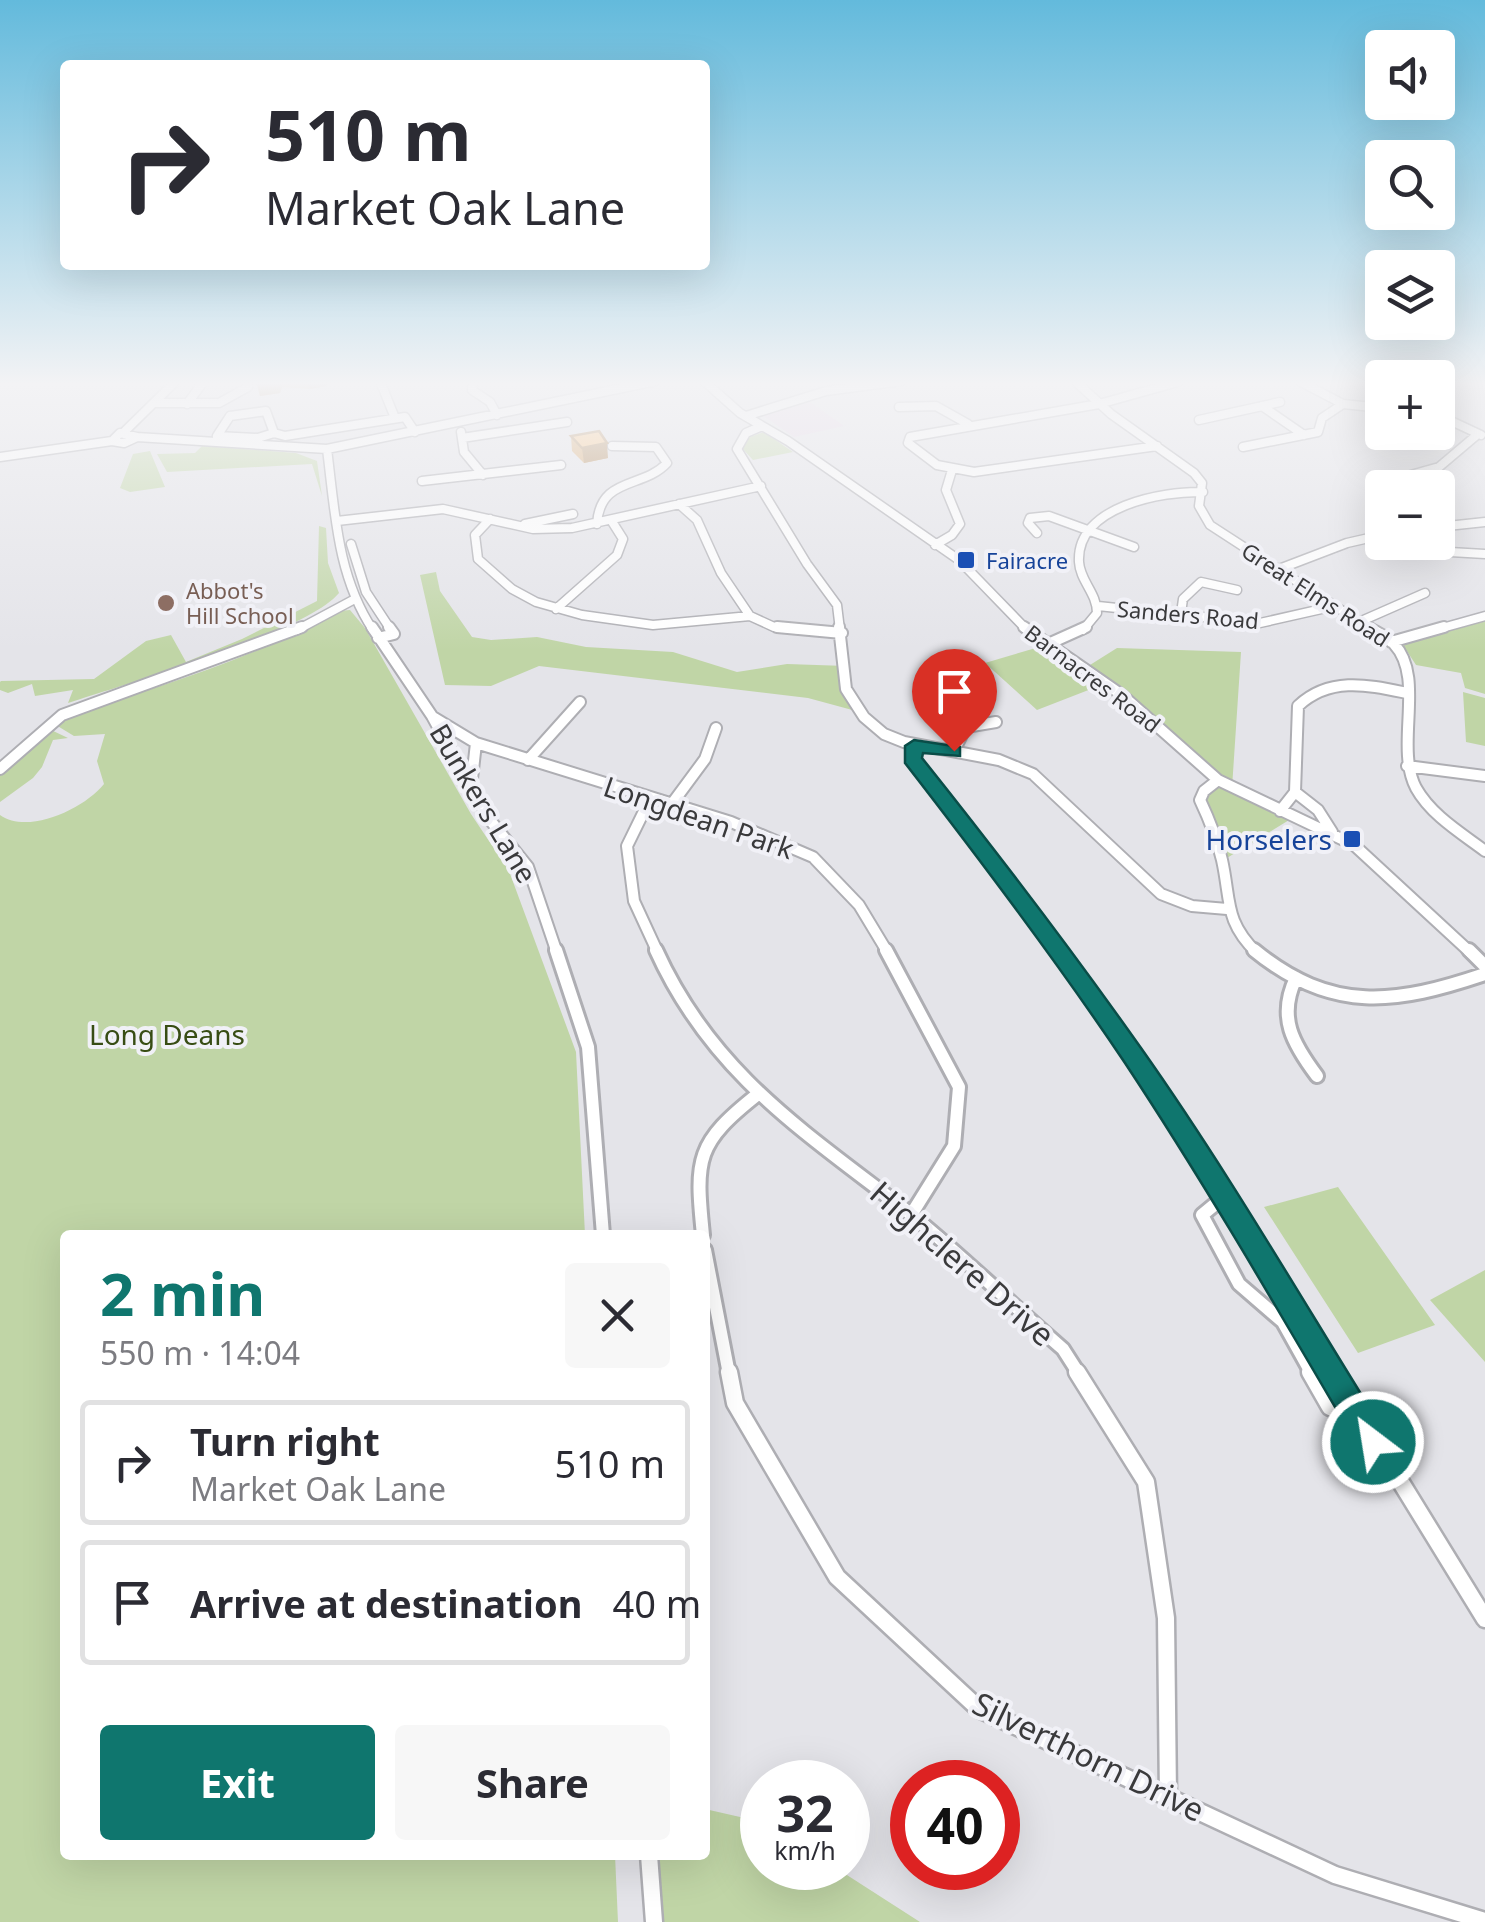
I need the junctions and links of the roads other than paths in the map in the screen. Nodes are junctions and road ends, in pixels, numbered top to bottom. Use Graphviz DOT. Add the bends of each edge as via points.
graph roads {
  1 [pos="952,470"];
  2 [pos="329,471"];
  3 [pos="479,471"];
  4 [pos="517,471"];
  5 [pos="660,471"];
  6 [pos="752,471"];
  7 [pos="832,471"];
  8 [pos="1191,471"];
  9 [pos="483,475"];
  10 [pos="422,481"];
  11 [pos="762,486"];
  12 [pos="1203,492"];
  13 [pos="679,504"];
  14 [pos="573,514"];
  15 [pos="490,519"];
  16 [pos="612,520"];
  17 [pos="337,522"];
  18 [pos="1485,522"];
  19 [pos="597,524"];
  20 [pos="1455,525"];
  21 [pos="516,526"];
  22 [pos="1087,531"];
  23 [pos="1036,533"];
  24 [pos="1365,539"];
  25 [pos="351,544"];
  26 [pos="935,545"];
  27 [pos="1134,547"];
  28 [pos="1455,552"];
  29 [pos="1485,554"];
  30 [pos="1279,569"];
  31 [pos="1236,590"];
  32 [pos="1426,593"];
  33 [pos="353,600"];
  34 [pos="1098,606"];
  35 [pos="1335,606"];
  36 [pos="556,609"];
  37 [pos="1181,613"];
  38 [pos="750,616"];
  39 [pos="1485,616"];
  40 [pos="1359,622"];
  41 [pos="842,633"];
  42 [pos="378,638"];
  43 [pos="1391,642"];
  44 [pos="1046,646"];
  45 [pos="1407,693"];
  46 [pos="580,702"];
  47 [pos="432,716"];
  48 [pos="996,722"];
  49 [pos="716,728"];
  50 [pos="476,743"];
  51 [pos="914,746"];
  52 [pos="954,751"];
  53 [pos="528,760"];
  54 [pos="1408,766"];
  55 [pos="0,768"];
  56 [pos="1485,776"];
  57 [pos="1218,780"];
  58 [pos="471,788"];
  59 [pos="1295,792"];
  60 [pos="650,799"];
  61 [pos="671,805"];
  62 [pos="1280,811"];
  63 [pos="1333,835"];
  64 [pos="1485,851"];
  65 [pos="1227,909"];
  66 [pos="1485,966"];
  67 [pos="1485,974"];
  68 [pos="1296,978"];
  69 [pos="1317,1076"];
  70 [pos="758,1094"];
  71 [pos="1224,1196"];
  72 [pos="911,1215"];
  73 [pos="602,1230"];
  74 [pos="702,1230"];
  75 [pos="710,1276"];
  76 [pos="1360,1420"];
  77 [pos="1485,1619"];
  78 [pos="1168,1797"];
  79 [pos="650,1860"];
  80 [pos="1485,1920"];
  81 [pos="654,1922"];
  1 -- 26 [label="street" via="946,499 961,526"];
  2 -- 17 [label="street, Bunkers Lane"];
  3 -- 9 [label="street"];
  4 -- 9 [label="street"];
  5 -- 19 [label="street" via="616,489 598,508"];
  6 -- 11 [label="street"];
  7 -- 26 [label="street, Barnacres Road"];
  8 -- 12 [label="street, Great Elms Road"];
  9 -- 10 [label="street"];
  11 -- 13 [label="street"];
  11 -- 41 [label="street" via="833,597"];
  12 -- 22 [label="street" via="1132,504"];
  12 -- 30 [label="street, Great Elms Road" via="1199,506 1210,525"];
  13 -- 16 [label="street"];
  13 -- 38 [label="street" via="697,520"];
  14 -- 21 [label="street"];
  15 -- 17 [label="street" via="444,509"];
  15 -- 21 [label="street"];
  15 -- 36 [label="street" via="475,535 478,559 512,590"];
  16 -- 19 [label="street"];
  16 -- 36 [label="street" via="623,539 618,555"];
  17 -- 33 [label="street, Bunkers Lane"];
  18 -- 20 [label="street"];
  19 -- 21 [label="street"];
  22 -- 23 [label="street" via="1036,516 1028,522"];
  22 -- 27 [label="street"];
  22 -- 34 [label="street" via="1079,559"];
  24 -- 30 [label="street"];
  25 -- 42 [label="street" via="366,592 394,634"];
  26 -- 44 [label="street, Barnacres Road" via="959,560"];
  28 -- 29 [label="street"];
  30 -- 35 [label="street, Great Elms Road"];
  31 -- 37 [label="street" via="1201,582 1183,599"];
  32 -- 40 [label="street"];
  33 -- 42 [label="street, Bunkers Lane"];
  33 -- 55 [label="street" via="299,629 62,714"];
  34 -- 37 [label="street, Sanders Road"];
  34 -- 44 [label="street" via="1082,630"];
  35 -- 37 [label="street, Sanders Road" via="1260,623"];
  35 -- 40 [label="street, Great Elms Road"];
  36 -- 38 [label="street" via="654,625"];
  38 -- 41 [label="street" via="774,627"];
  39 -- 43 [label="street"];
  40 -- 43 [label="street, Great Elms Road"];
  41 -- 51 [label="street" via="846,689 855,707 884,734"];
  42 -- 47 [label="street, Bunkers Lane"];
  43 -- 45 [label="street, Great Elms Road" via="1408,670"];
  44 -- 57 [label="street, Barnacres Road" via="1122,695"];
  45 -- 54 [label="street, Great Elms Road"];
  45 -- 59 [label="street" via="1330,685 1306,696 1298,706"];
  46 -- 53 [label="street"];
  47 -- 50 [label="street, Longdean Park"];
  47 -- 58 [label="street, Bunkers Lane"];
  48 -- 52 [label="street" via="966,727"];
  49 -- 61 [label="street" via="706,758"];
  50 -- 53 [label="street, Longdean Park"];
  50 -- 58 [label="street"];
  51 -- 52 [label="street"];
  51 -- 71 [label="street" via="914,762 1066,960"];
  52 -- 65 [label="street" via="1033,774 1161,894"];
  53 -- 60 [label="street, Longdean Park"];
  54 -- 56 [label="street"];
  54 -- 64 [label="street, Great Elms Road" via="1424,800"];
  57 -- 62 [label="street, Barnacres Road"];
  57 -- 65 [label="street" via="1200,800 1216,834"];
  58 -- 73 [label="street, Bunkers Lane" via="528,867 588,1046"];
  59 -- 62 [label="street"];
  59 -- 63 [label="street" via="1318,810"];
  60 -- 61 [label="street, Longdean Park"];
  60 -- 70 [label="street, Highclere Drive" via="626,846 634,902 674,990 724,1060"];
  61 -- 72 [label="street, Longdean Park" via="813,857 859,906 910,990 959,1087 954,1146"];
  62 -- 63 [label="street, Barnacres Road"];
  63 -- 66 [label="street, Barnacres Road" via="1380,865"];
  65 -- 68 [label="street" via="1246,943"];
  67 -- 68 [label="street" via="1390,999 1332,992"];
  68 -- 69 [label="street" via="1283,1007 1286,1030"];
  70 -- 72 [label="street, Highclere Drive"];
  70 -- 74 [label="street" via="716,1126 696,1171"];
  71 -- 76 [label="street"];
  71 -- 76 [label="street" via="1202,1215 1240,1284 1283,1322 1330,1407"];
  72 -- 78 [label="street, Highclere Drive" via="1063,1349 1146,1482 1166,1618"];
  75 -- 78 [label="street, Silverthorn Drive" via="735,1403 837,1577 979,1709"];
  76 -- 77 [label="street"];
  78 -- 80 [label="street, Silverthorn Drive" via="1335,1875"];
  79 -- 81 [label="street"];
}
